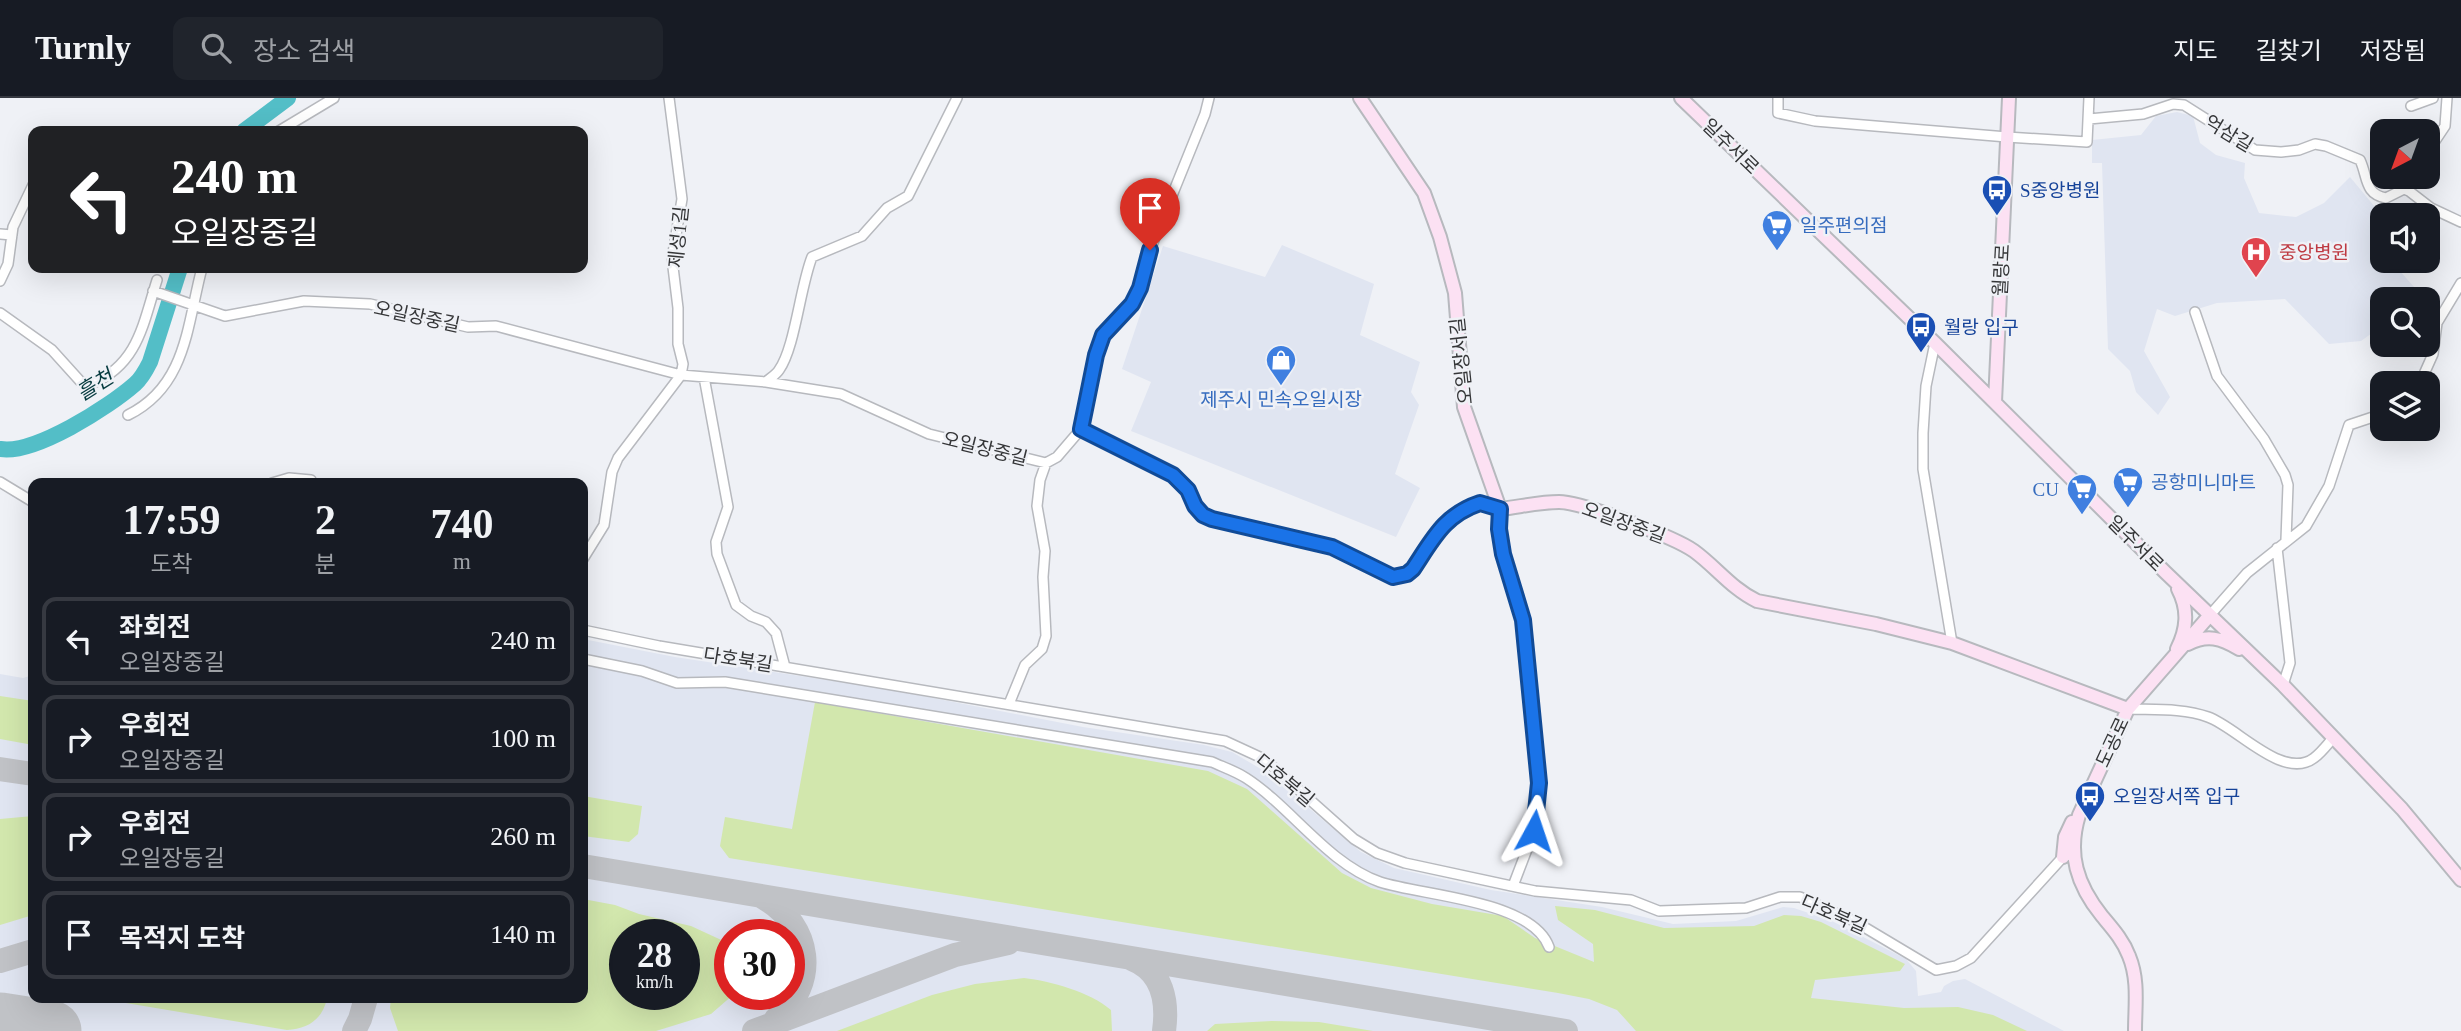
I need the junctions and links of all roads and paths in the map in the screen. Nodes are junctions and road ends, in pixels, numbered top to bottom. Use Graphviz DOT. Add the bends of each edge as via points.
graph roads {
  1 [pos="334,98"];
  2 [pos="669,98"];
  3 [pos="957,98"];
  4 [pos="1209,98"];
  5 [pos="1360,98"];
  6 [pos="1681,98"];
  7 [pos="1777,98"];
  8 [pos="2008,98"];
  9 [pos="2089,98"];
  10 [pos="2433,98"];
  11 [pos="2446,98"];
  12 [pos="2410,106"];
  13 [pos="2089,119"];
  14 [pos="287,126"];
  15 [pos="2440,134"];
  16 [pos="2007,137"];
  17 [pos="28,196"];
  18 [pos="2461,222"];
  19 [pos="0,234"];
  20 [pos="12,235"];
  21 [pos="201,273"];
  22 [pos="157,280"];
  23 [pos="0,281"];
  24 [pos="2461,283"];
  25 [pos="153,291"];
  26 [pos="194,304"];
  27 [pos="2195,312"];
  28 [pos="0,313"];
  29 [pos="1935,343"];
  30 [pos="2425,371"];
  31 [pos="681,375"];
  32 [pos="704,377"];
  33 [pos="766,382"];
  34 [pos="1995,402"];
  35 [pos="128,415"];
  36 [pos="2370,418"];
  37 [pos="1081,429"];
  38 [pos="1046,463"];
  39 [pos="0,482"];
  40 [pos="28,499"];
  41 [pos="1500,509"];
  42 [pos="2286,540"];
  43 [pos="2277,548"];
  44 [pos="588,551"];
  45 [pos="2165,572"];
  46 [pos="2210,615"];
  47 [pos="588,631"];
  48 [pos="1952,643"];
  49 [pos="2256,659"];
  50 [pos="588,660"];
  51 [pos="2170,661"];
  52 [pos="785,667"];
  53 [pos="2283,685"];
  54 [pos="1009,704"];
  55 [pos="2128,709"];
  56 [pos="2333,738"];
  57 [pos="2068,855"];
  58 [pos="2457,866"];
  59 [pos="2461,880"];
  60 [pos="1513,886"];
  61 [pos="1549,947"];
  62 [pos="2135,1031"];
  1 -- 14 [label="street"];
  2 -- 31 [label="street, 제성1길" via="682,199 672,259"];
  3 -- 33 [label="street" via="908,195 887,208 862,236 812,257 788,348 779,370"];
  4 -- 37 [label="street" via="1150,250 1140,288 1132,304 1103,335"];
  5 -- 41 [label="main road, 오일장서길" via="1424,193 1440,237 1455,293 1464,407"];
  6 -- 29 [label="main road, 일주서로"];
  7 -- 16 [label="street" via="1778,113 1815,121"];
  8 -- 16 [label="main road, 월랑로"];
  9 -- 13 [label="street"];
  10 -- 12 [label="street"];
  11 -- 15 [label="street" via="2445,127"];
  13 -- 16 [label="street" via="2087,142"];
  13 -- 18 [label="street, 억삼길" via="2184,105 2255,150 2281,152 2315,144 2353,156 2360,160 2372,193 2386,198 2404,189"];
  16 -- 34 [label="main road, 월랑로"];
  17 -- 20 [label="street"];
  19 -- 20 [label="street"];
  20 -- 23 [label="street"];
  21 -- 26 [label="street"];
  22 -- 25 [label="street"];
  24 -- 30 [label="street" via="2437,323"];
  25 -- 26 [label="street, 오일장중길"];
  25 -- 28 [label="street" via="129,357 91,384 80,381 52,350"];
  26 -- 31 [label="street, 오일장중길" via="225,316 297,301 370,304 468,327 496,326"];
  26 -- 35 [label="street" via="169,380 150,401"];
  27 -- 42 [label="street" via="2217,376 2285,475"];
  29 -- 34 [label="main road, 일주서로"];
  29 -- 48 [label="street" via="1926,386 1923,469"];
  31 -- 32 [label="street, 오일장중길"];
  31 -- 44 [label="street" via="618,458 604,525"];
  32 -- 33 [label="street, 오일장중길"];
  32 -- 52 [label="street" via="728,507 716,542 717,554 736,605 776,633"];
  33 -- 38 [label="street, 오일장중길" via="841,394 929,434"];
  34 -- 45 [label="main road, 일주서로"];
  36 -- 42 [label="street" via="2349,425 2315,513"];
  37 -- 38 [label="street, 오일장중길"];
  37 -- 41 [label="street, 오일장중길" via="1173,475 1203,515 1332,547 1393,577 1413,569 1456,513 1480,503"];
  38 -- 54 [label="street" via="1037,506 1045,551 1046,636"];
  39 -- 40 [label="street"];
  41 -- 48 [label="main road, 오일장중길" via="1560,502 1584,506 1693,550 1757,601"];
  41 -- 60 [label="street, 오일장서길" via="1503,554 1523,620 1539,783 1534,831"];
  42 -- 43 [label="street"];
  43 -- 46 [label="street" via="2247,573"];
  43 -- 53 [label="street" via="2290,663"];
  45 -- 46 [label="main road, 일주서로"];
  45 -- 51 [label="main road" via="2177,586 2186,609 2182,639"];
  46 -- 49 [label="main road, 일주서로"];
  46 -- 51 [label="main road, 도공로"];
  47 -- 52 [label="street, 다호북길"];
  48 -- 55 [label="main road, 오일장중길"];
  49 -- 51 [label="main road" via="2208,636 2189,644"];
  49 -- 53 [label="main road, 일주서로"];
  50 -- 61 [label="street" via="677,683 739,684 1212,762 1258,786 1330,851 1362,873 1396,886 1501,909 1530,925"];
  51 -- 55 [label="main road, 도공로"];
  52 -- 54 [label="street, 다호북길"];
  53 -- 56 [label="main road, 일주서로"];
  54 -- 60 [label="street, 다호북길" via="1225,741 1264,759 1354,839 1377,853"];
  55 -- 56 [label="street" via="2208,717 2277,760 2296,764 2313,760"];
  55 -- 57 [label="main road, 도공로" via="2091,788"];
  56 -- 58 [label="main road, 일주서로"];
  57 -- 60 [label="street, 다호북길" via="1971,958 1936,970 1854,921 1800,897 1780,897 1746,908 1670,912 1623,899"];
  57 -- 62 [label="main road, 도공로" via="2082,889 2132,963"];
  58 -- 59 [label="main road, 일주서로"];
}
